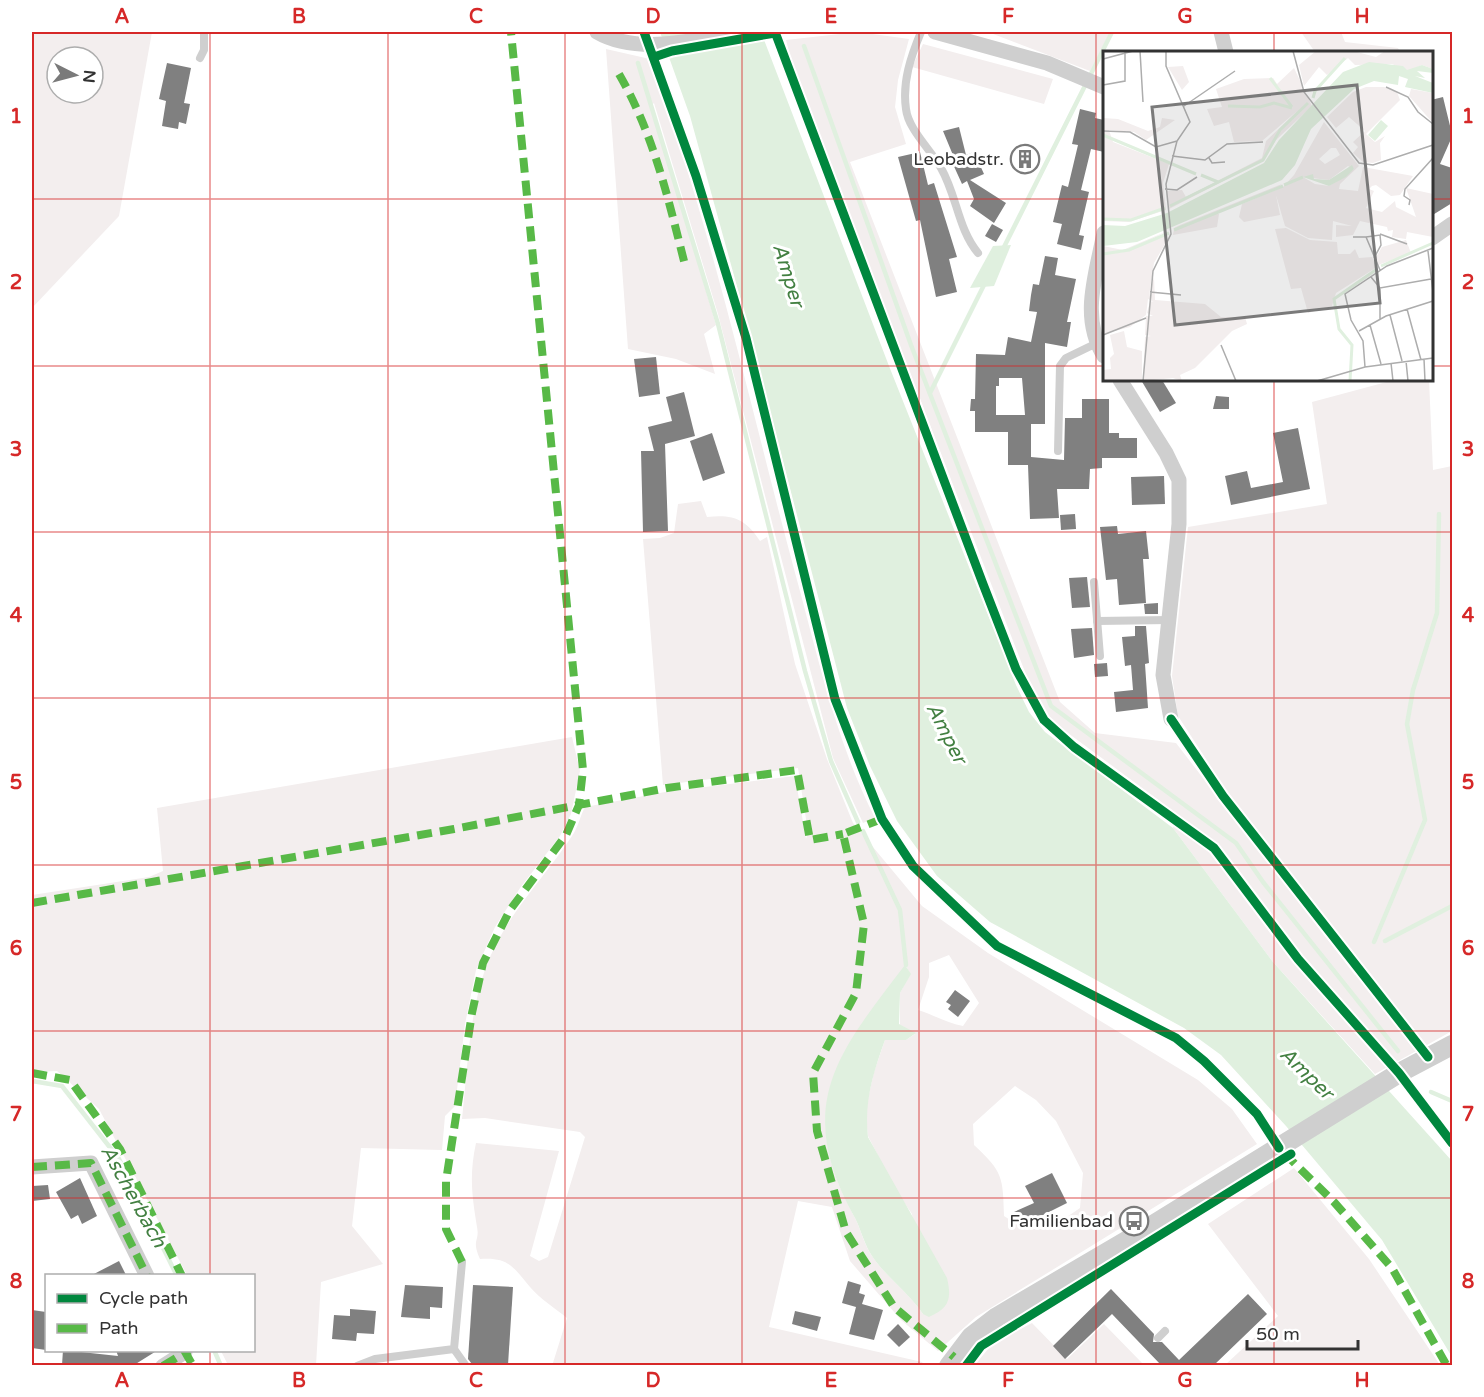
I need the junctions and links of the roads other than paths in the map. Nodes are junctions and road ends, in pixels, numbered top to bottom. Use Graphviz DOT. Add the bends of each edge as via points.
graph roads {
  1 [pos="204,32"];
  2 [pos="597,32"];
  3 [pos="744,32"];
  4 [pos="921,32"];
  5 [pos="935,32"];
  6 [pos="1221,32"];
  7 [pos="1226,51"];
  8 [pos="200,58"];
  9 [pos="1093,83"];
  10 [pos="1452,224"];
  11 [pos="1433,237"];
  12 [pos="1103,238"];
  13 [pos="978,253"];
  14 [pos="1100,349"];
  15 [pos="1121,381"];
  16 [pos="1058,451"];
  17 [pos="1094,582"];
  18 [pos="1169,620"];
  19 [pos="1097,621"];
  20 [pos="1100,656"];
  21 [pos="1171,719"];
  22 [pos="1452,1045"];
  23 [pos="32,1167"];
  24 [pos="462,1262"];
  25 [pos="146,1274"];
  26 [pos="1165,1331"];
  27 [pos="1158,1338"];
  28 [pos="454,1349"];
  29 [pos="188,1356"];
  30 [pos="163,1365"];
  31 [pos="357,1365"];
  32 [pos="466,1365"];
  33 [pos="949,1365"];
  1 -- 8 [label="lane"];
  2 -- 3 [label="street" via="616,40 670,44"];
  4 -- 13 [label="lane" via="905,86 906,111 943,171 967,240"];
  5 -- 9 [label="street" via="1047,63"];
  6 -- 7 [label="street"];
  10 -- 11 [label="street"];
  12 -- 14 [label="street" via="1090,300 1091,321"];
  14 -- 16 [label="lane" via="1066,358 1060,366"];
  15 -- 18 [label="street" via="1179,480 1179,524"];
  17 -- 19 [label="lane"];
  18 -- 19 [label="lane"];
  18 -- 21 [label="street" via="1163,675"];
  19 -- 20 [label="lane"];
  22 -- 33 [label="street" via="1394,1076 997,1317 966,1342"];
  23 -- 25 [label="street" via="91,1163"];
  24 -- 28 [label="lane"];
  26 -- 27 [label="lane"];
  28 -- 31 [label="lane"];
  28 -- 32 [label="lane"];
  29 -- 30 [label="street"];
}
